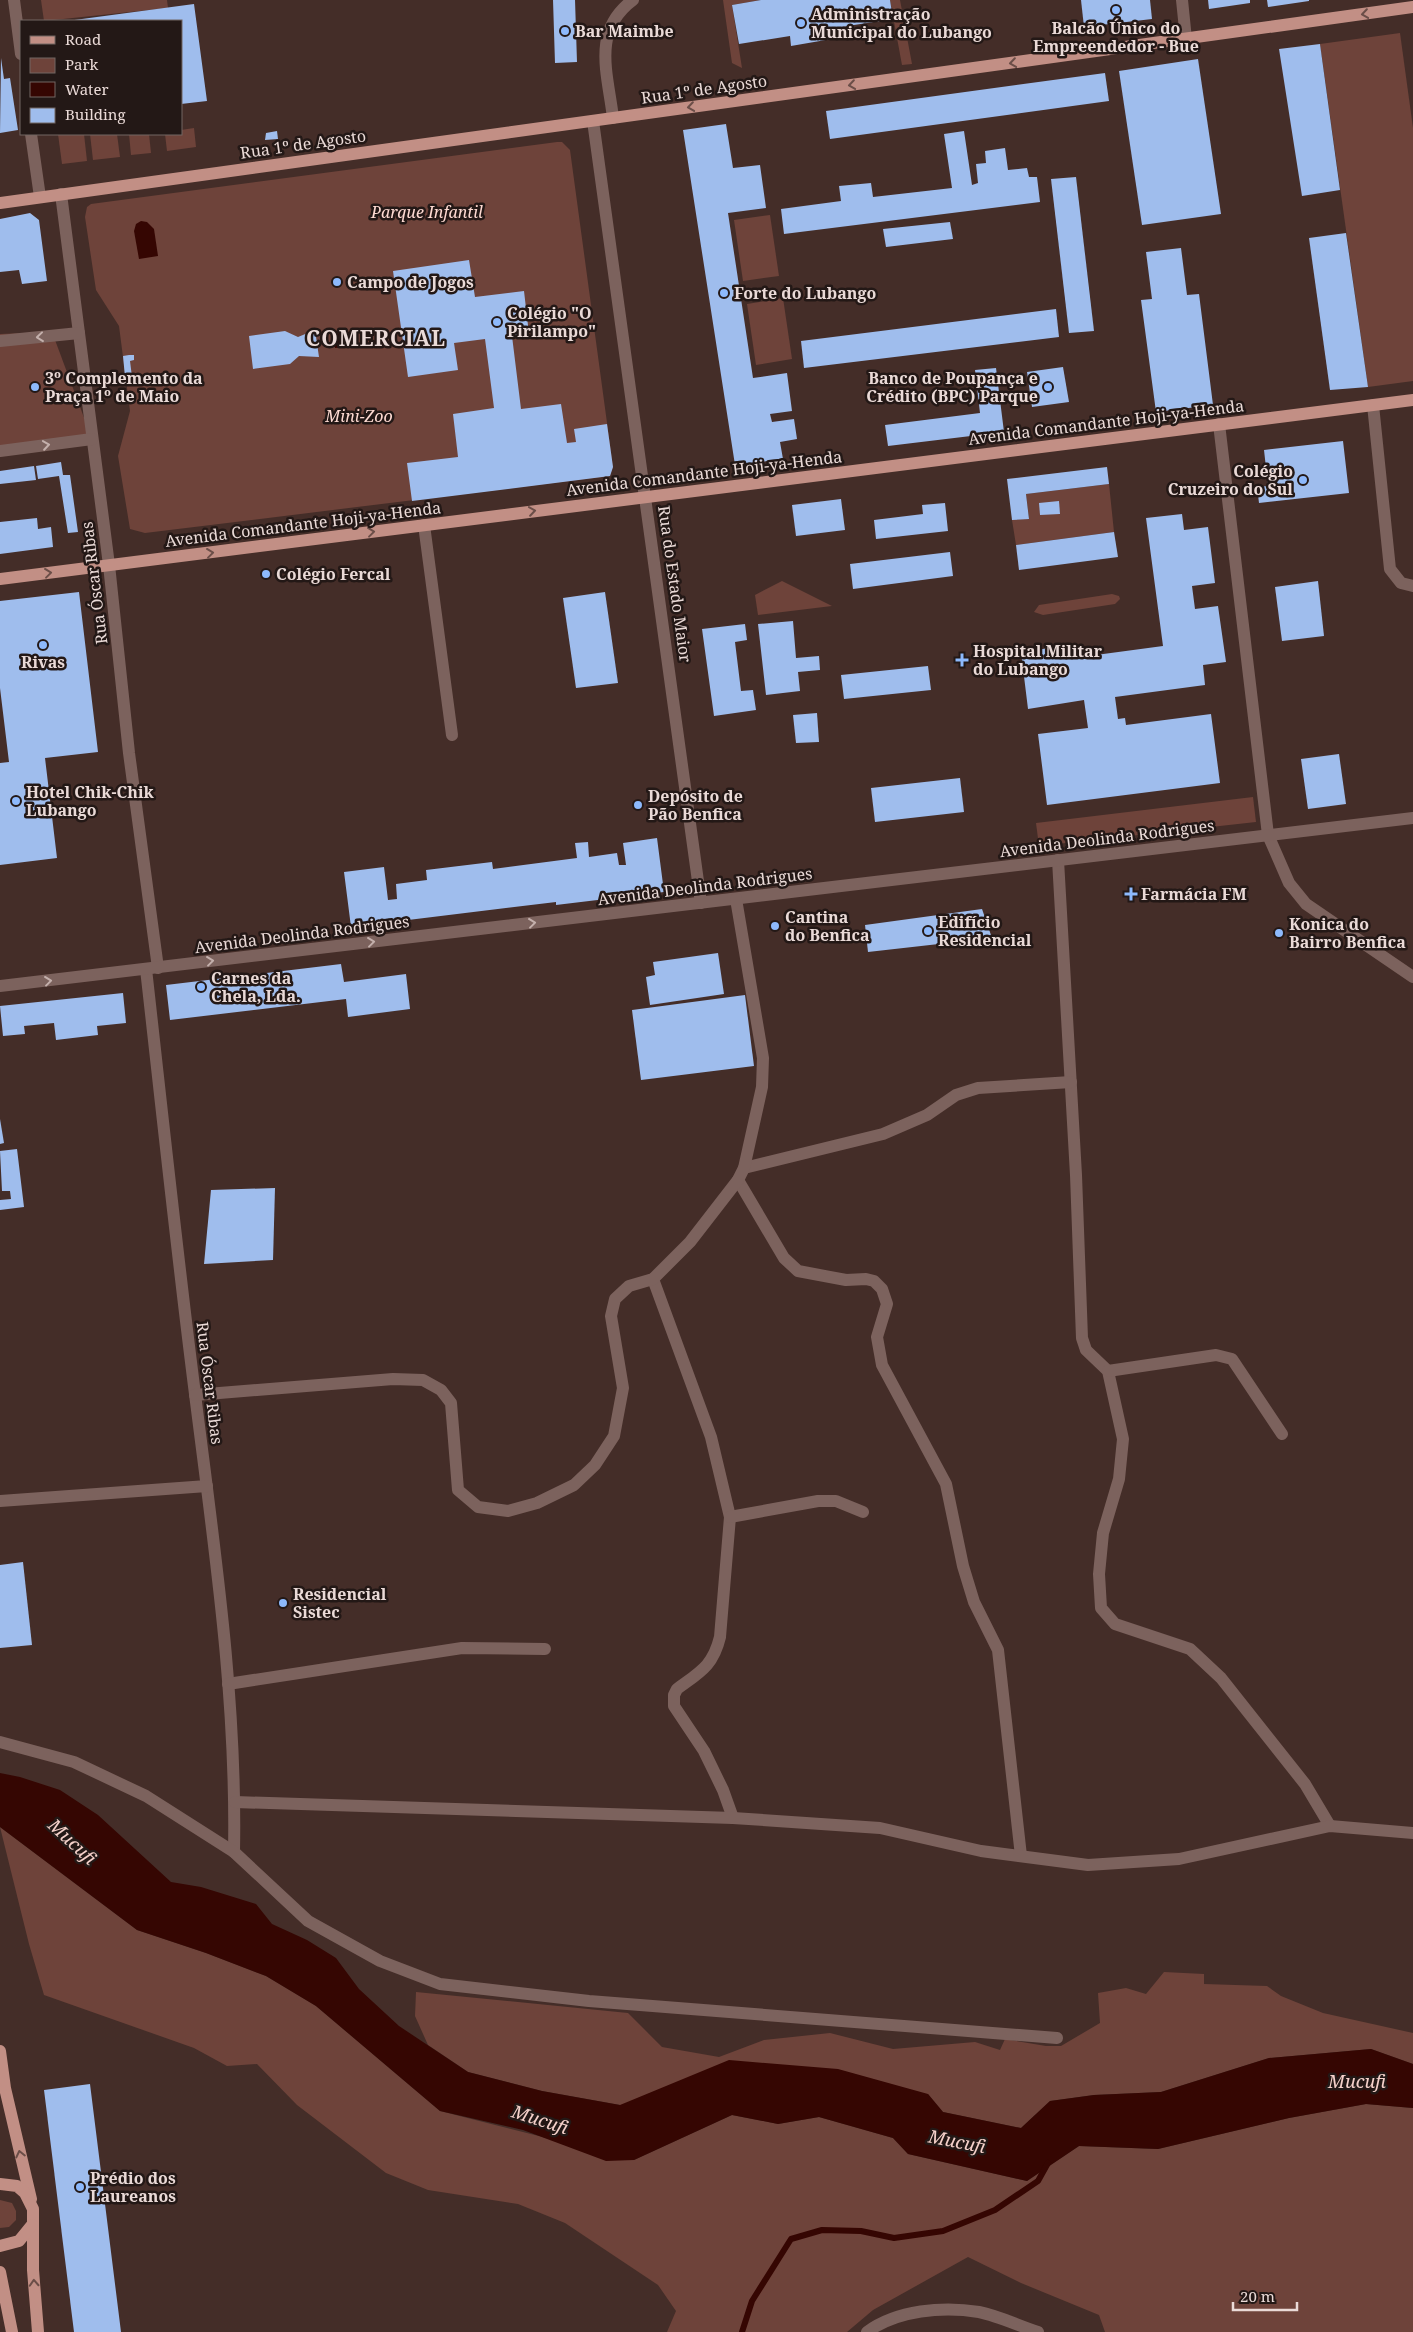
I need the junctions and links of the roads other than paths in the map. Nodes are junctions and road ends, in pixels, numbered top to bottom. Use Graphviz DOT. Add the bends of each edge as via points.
graph roads {
  1 [pos="14,0"];
  2 [pos="633,0"];
  3 [pos="1182,0"];
  4 [pos="1413,7"];
  5 [pos="1186,39"];
  6 [pos="20,46"];
  7 [pos="613,118"];
  8 [pos="593,121"];
  9 [pos="32,135"];
  10 [pos="61,194"];
  11 [pos="40,197"];
  12 [pos="0,203"];
  13 [pos="79,333"];
  14 [pos="0,341"];
  15 [pos="1413,400"];
  16 [pos="1372,405"];
  17 [pos="1219,424"];
  18 [pos="92,439"];
  19 [pos="0,451"];
  20 [pos="647,496"];
  21 [pos="424,526"];
  22 [pos="109,565"];
  23 [pos="0,579"];
  24 [pos="1413,586"];
  25 [pos="452,735"];
  26 [pos="1413,818"];
  27 [pos="1268,835"];
  28 [pos="1058,860"];
  29 [pos="736,899"];
  30 [pos="701,903"];
  31 [pos="152,968"];
  32 [pos="1413,977"];
  33 [pos="0,986"];
  34 [pos="1070,1082"];
  35 [pos="744,1168"];
  36 [pos="738,1180"];
  37 [pos="653,1279"];
  38 [pos="1108,1371"];
  39 [pos="195,1395"];
  40 [pos="1282,1434"];
  41 [pos="207,1486"];
  42 [pos="0,1501"];
  43 [pos="863,1512"];
  44 [pos="730,1517"];
  45 [pos="545,1649"];
  46 [pos="228,1684"];
  47 [pos="0,1742"];
  48 [pos="235,1802"];
  49 [pos="733,1818"];
  50 [pos="1330,1826"];
  51 [pos="1413,1833"];
  52 [pos="234,1852"];
  53 [pos="1021,1856"];
  54 [pos="1057,2038"];
  55 [pos="0,2051"];
  56 [pos="0,2184"];
  57 [pos="31,2202"];
  58 [pos="32,2225"];
  59 [pos="0,2246"];
  60 [pos="0,2272"];
  61 [pos="12,2332"];
  62 [pos="38,2332"];
  63 [pos="866,2332"];
  64 [pos="1038,2332"];
  1 -- 6 [label="street"];
  2 -- 7 [label="street" via="611,22 604,42"];
  3 -- 5 [label="street"];
  4 -- 5 [label="main road, Rua 1º de Agosto, one-way"];
  5 -- 7 [label="main road, Rua 1º de Agosto, one-way"];
  7 -- 8 [label="main road, Rua 1º de Agosto"];
  8 -- 10 [label="main road, Rua 1º de Agosto"];
  8 -- 20 [label="street, Rua do Estado Maior"];
  9 -- 11 [label="street"];
  10 -- 11 [label="main road, Rua 1º de Agosto"];
  10 -- 13 [label="street, Rua Óscar Ribas"];
  11 -- 12 [label="main road, Rua 1º de Agosto"];
  13 -- 14 [label="street, one-way"];
  13 -- 18 [label="street, Rua Óscar Ribas"];
  15 -- 16 [label="main road, Avenida Comandante Hoji-ya-Henda"];
  16 -- 17 [label="main road, Avenida Comandante Hoji-ya-Henda"];
  16 -- 24 [label="street" via="1390,569 1401,583"];
  17 -- 20 [label="main road, Avenida Comandante Hoji-ya-Henda"];
  17 -- 27 [label="street"];
  19 -- 18 [label="street, one-way"];
  18 -- 22 [label="street, Rua Óscar Ribas"];
  21 -- 20 [label="main road, Avenida Comandante Hoji-ya-Henda, one-way"];
  20 -- 30 [label="street, Rua do Estado Maior"];
  22 -- 21 [label="main road, Avenida Comandante Hoji-ya-Henda, one-way"];
  21 -- 25 [label="street"];
  23 -- 22 [label="main road, Avenida Comandante Hoji-ya-Henda, one-way"];
  22 -- 31 [label="street, Rua Óscar Ribas"];
  26 -- 27 [label="street, Avenida Deolinda Rodrigues"];
  27 -- 28 [label="street, Avenida Deolinda Rodrigues"];
  27 -- 32 [label="street" via="1289,883 1306,904"];
  28 -- 29 [label="street, Avenida Deolinda Rodrigues"];
  28 -- 34 [label="street"];
  29 -- 30 [label="street, Avenida Deolinda Rodrigues"];
  29 -- 35 [label="street" via="763,1058 762,1087"];
  31 -- 30 [label="street, Avenida Deolinda Rodrigues, one-way"];
  33 -- 31 [label="street, Avenida Deolinda Rodrigues, one-way"];
  31 -- 39 [label="street, Rua Óscar Ribas"];
  34 -- 35 [label="street" via="978,1088 956,1095 926,1115 882,1134"];
  34 -- 38 [label="street" via="1082,1338 1086,1350"];
  35 -- 36 [label="street"];
  36 -- 37 [label="street" via="690,1242"];
  36 -- 53 [label="street" via="784,1258 798,1271 846,1280 866,1279 874,1281 882,1289 887,1304 877,1337 882,1365 946,1484 974,1602 998,1650"];
  37 -- 39 [label="street" via="629,1286 615,1299 611,1316 623,1388 614,1436 595,1465 574,1485 537,1503 508,1511 478,1507 458,1490 451,1403 441,1390 423,1380 393,1379"];
  37 -- 44 [label="street" via="711,1437"];
  38 -- 40 [label="street" via="1216,1354 1225,1356 1232,1359"];
  38 -- 50 [label="street" via="1123,1439 1119,1479 1103,1533 1099,1574 1102,1608 1115,1624 1190,1649 1221,1678 1305,1784"];
  39 -- 41 [label="street, Rua Óscar Ribas"];
  41 -- 42 [label="street"];
  41 -- 46 [label="street, Rua Óscar Ribas"];
  43 -- 44 [label="street" via="836,1501 818,1501"];
  44 -- 49 [label="street" via="716,1654 709,1665 677,1689 674,1706 704,1751 724,1790"];
  45 -- 46 [label="street" via="462,1648"];
  46 -- 48 [label="street, Rua Óscar Ribas"];
  47 -- 52 [label="street" via="74,1762 146,1796"];
  48 -- 49 [label="street"];
  48 -- 52 [label="street, Rua Óscar Ribas"];
  49 -- 53 [label="street" via="880,1828 982,1851"];
  50 -- 51 [label="street"];
  50 -- 53 [label="street" via="1179,1858 1088,1865"];
  52 -- 54 [label="street" via="308,1921 380,1961 440,1984 589,2001"];
  57 -- 55 [label="main road, one-way" via="5,2088"];
  56 -- 57 [label="main road" via="17,2186"];
  57 -- 58 [label="main road"];
  58 -- 59 [label="main road" via="19,2241"];
  62 -- 58 [label="main road, one-way"];
  60 -- 61 [label="main road"];
  63 -- 64 [label="street" via="876,2325 925,2310 979,2312"];
}
